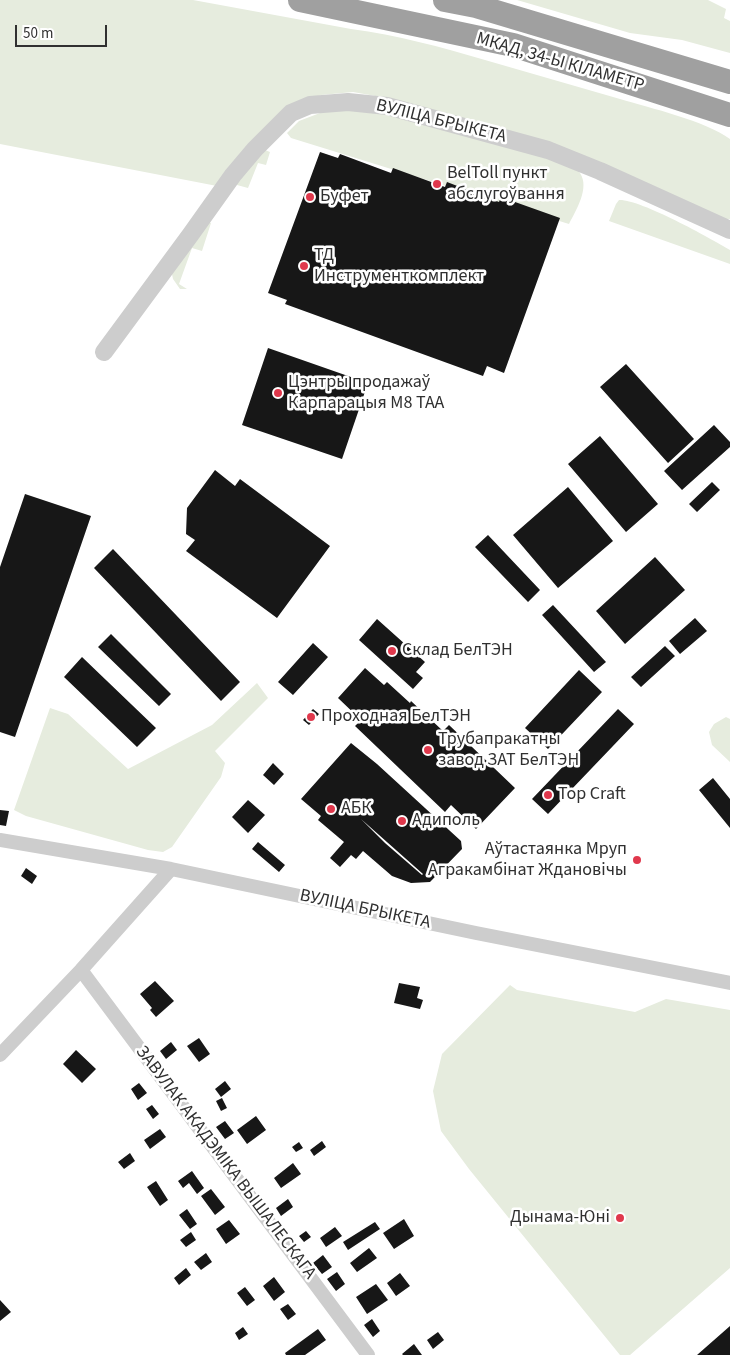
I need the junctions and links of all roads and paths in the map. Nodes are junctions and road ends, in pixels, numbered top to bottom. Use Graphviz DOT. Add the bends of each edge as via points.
graph roads {
  1 [pos="300,0"];
  2 [pos="445,0"];
  3 [pos="474,3"];
  4 [pos="730,82"];
  5 [pos="727,116"];
  6 [pos="730,230"];
  7 [pos="104,352"];
  8 [pos="0,840"];
  9 [pos="171,869"];
  10 [pos="81,970"];
  11 [pos="730,983"];
  12 [pos="0,1055"];
  13 [pos="368,1355"];
  1 -- 5 [label="highway, МКАД, 34-Ы КІЛАМЕТР" via="513,45"];
  2 -- 3 [label="highway, МКАД, 34-Ы КІЛАМЕТР"];
  3 -- 4 [label="highway, МКАД, 34-Ы КІЛАМЕТР"];
  6 -- 7 [label="street, ВУЛІЦА БРЫКЕТА" via="548,150 387,106 348,102 310,105 291,113 238,168"];
  8 -- 9 [label="street, ВУЛІЦА БРЫКЕТА"];
  9 -- 10 [label="street"];
  9 -- 11 [label="street, ВУЛІЦА БРЫКЕТА"];
  10 -- 12 [label="street"];
  10 -- 13 [label="street, ЗАВУЛАК АКАДЭМІКА ВЫШАЛЕСКАГА"];
}
